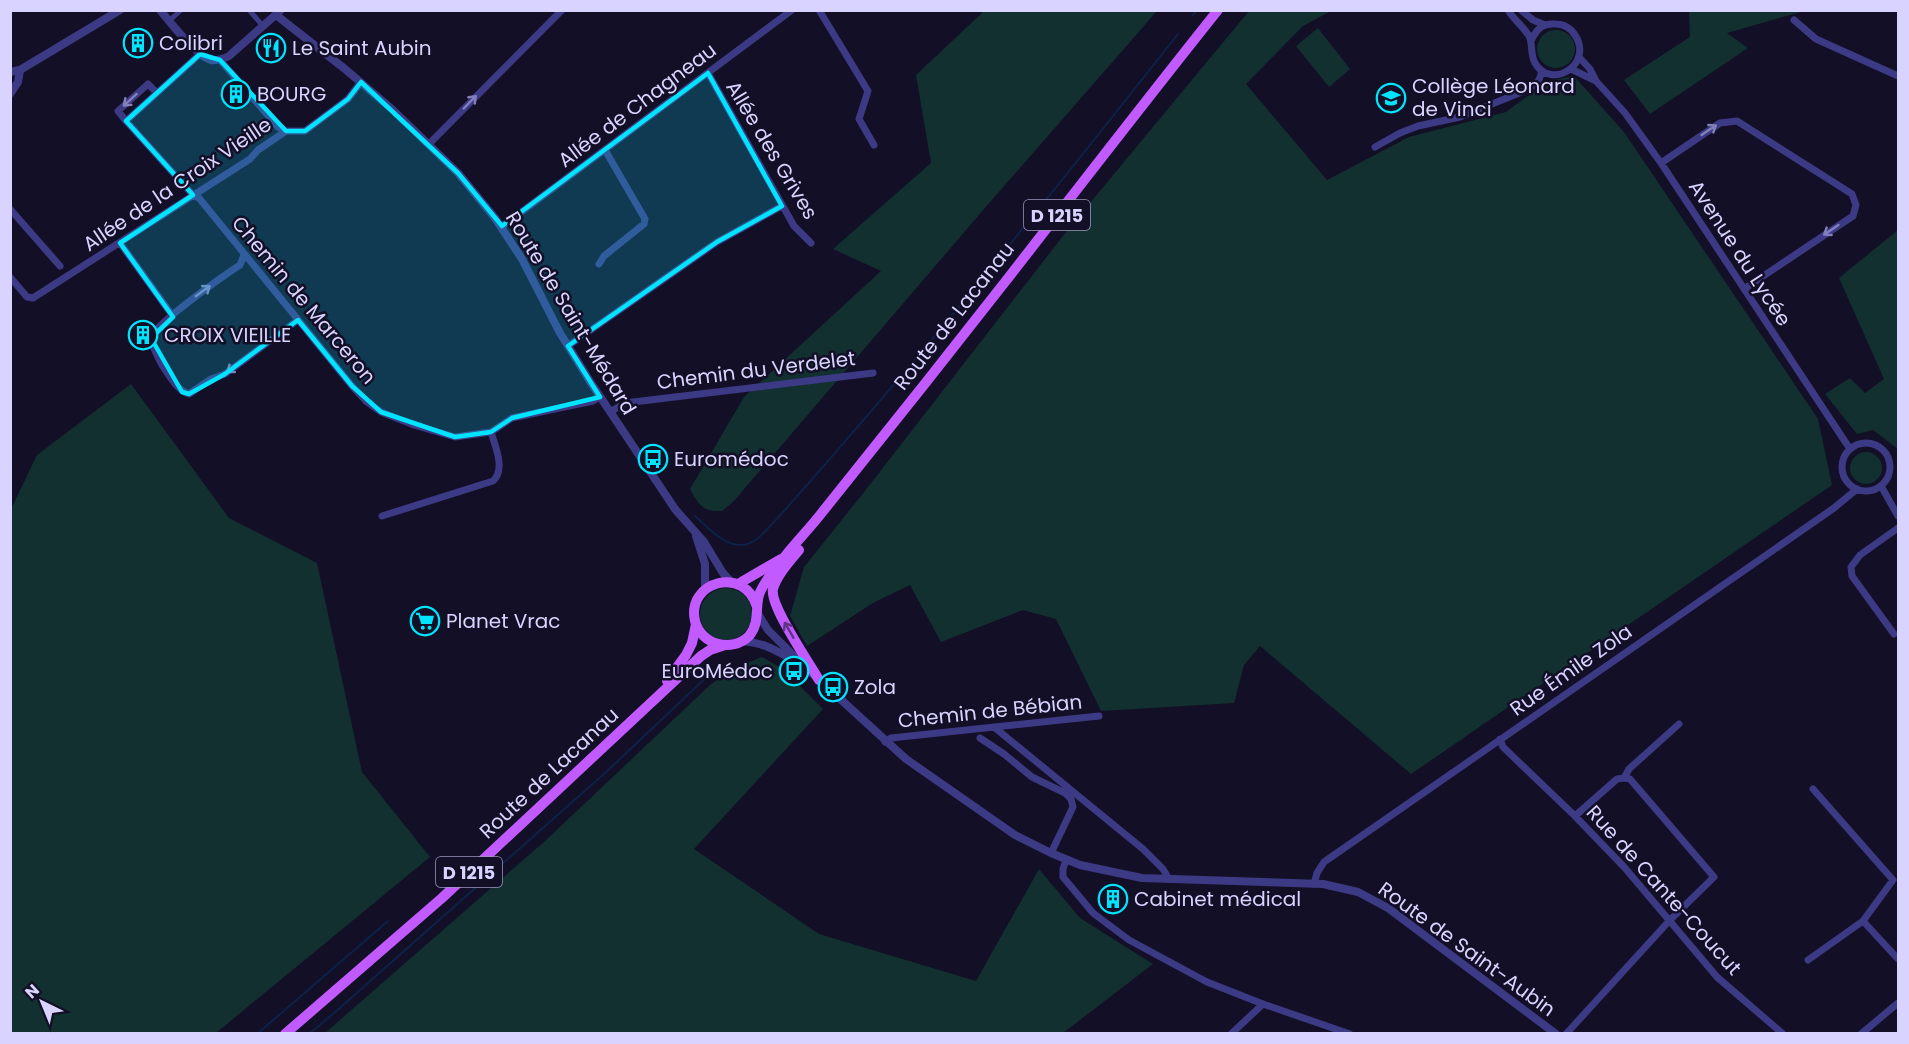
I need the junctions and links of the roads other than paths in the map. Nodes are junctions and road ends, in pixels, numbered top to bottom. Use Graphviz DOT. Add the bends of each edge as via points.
graph roads {
  1 [pos="120,10"];
  2 [pos="160,10"];
  3 [pos="181,10"];
  4 [pos="249,10"];
  5 [pos="562,10"];
  6 [pos="792,10"];
  7 [pos="819,10"];
  8 [pos="1218,10"];
  9 [pos="1508,10"];
  10 [pos="1521,10"];
  11 [pos="278,13"];
  12 [pos="1794,20"];
  13 [pos="169,21"];
  14 [pos="1545,25"];
  15 [pos="263,26"];
  16 [pos="1531,41"];
  17 [pos="200,54"];
  18 [pos="1579,57"];
  19 [pos="220,60"];
  20 [pos="1571,69"];
  21 [pos="20,70"];
  22 [pos="1542,71"];
  23 [pos="10,72"];
  24 [pos="708,73"];
  25 [pos="1899,76"];
  26 [pos="1596,81"];
  27 [pos="361,82"];
  28 [pos="157,93"];
  29 [pos="10,94"];
  30 [pos="126,121"];
  31 [pos="286,131"];
  32 [pos="429,144"];
  33 [pos="874,145"];
  34 [pos="1375,147"];
  35 [pos="605,150"];
  36 [pos="1661,163"];
  37 [pos="193,195"];
  38 [pos="782,206"];
  39 [pos="10,210"];
  40 [pos="501,227"];
  41 [pos="120,243"];
  42 [pos="811,243"];
  43 [pos="244,255"];
  44 [pos="599,264"];
  45 [pos="60,266"];
  46 [pos="10,277"];
  47 [pos="1744,289"];
  48 [pos="172,315"];
  49 [pos="298,320"];
  50 [pos="568,346"];
  51 [pos="873,373"];
  52 [pos="600,398"];
  53 [pos="610,412"];
  54 [pos="491,432"];
  55 [pos="1850,449"];
  56 [pos="1881,486"];
  57 [pos="1857,489"];
  58 [pos="835,495"];
  59 [pos="382,516"];
  60 [pos="1899,516"];
  61 [pos="1899,528"];
  62 [pos="693,530"];
  63 [pos="784,557"];
  64 [pos="734,583"];
  65 [pos="705,590"];
  66 [pos="758,611"];
  67 [pos="696,624"];
  68 [pos="1894,634"];
  69 [pos="742,641"];
  70 [pos="725,645"];
  71 [pos="803,666"];
  72 [pos="819,681"];
  73 [pos="648,705"];
  74 [pos="1099,716"];
  75 [pos="1679,724"];
  76 [pos="994,727"];
  77 [pos="980,738"];
  78 [pos="1500,739"];
  79 [pos="885,742"];
  80 [pos="1624,778"];
  81 [pos="1813,789"];
  82 [pos="1575,816"];
  83 [pos="1051,854"];
  84 [pos="1066,860"];
  85 [pos="1169,879"];
  86 [pos="1314,884"];
  87 [pos="1670,920"];
  88 [pos="1863,921"];
  89 [pos="1899,959"];
  90 [pos="1808,960"];
  91 [pos="1899,1003"];
  92 [pos="1263,1004"];
  93 [pos="285,1034"];
  94 [pos="1231,1034"];
  95 [pos="1350,1034"];
  96 [pos="1556,1034"];
  97 [pos="1566,1034"];
  98 [pos="1783,1034"];
  99 [pos="1861,1034"];
  1 -- 21 [label="street"];
  2 -- 13 [label="street"];
  3 -- 13 [label="street"];
  4 -- 15 [label="street"];
  32 -- 5 [label="street, one-way"];
  6 -- 24 [label="street, Allée de Chagneau"];
  7 -- 33 [label="street" via="868,92 859,119"];
  8 -- 58 [label="main road, Route de Lacanau / D 1215"];
  9 -- 16 [label="street"];
  10 -- 14 [label="street"];
  11 -- 15 [label="street, Route de Saint-Médard"];
  11 -- 27 [label="street, Route de Saint-Médard"];
  12 -- 25 [label="street" via="1816,39"];
  13 -- 17 [label="street"];
  14 -- 16 [label="street"];
  14 -- 18 [label="street" via="1570,28 1579,45"];
  15 -- 19 [label="street, Route de Saint-Médard"];
  16 -- 22 [label="street" via="1531,55"];
  17 -- 19 [label="street" via="209,60"];
  17 -- 28 [label="street"];
  18 -- 20 [label="street"];
  18 -- 26 [label="street, Avenue du Lycée"];
  19 -- 31 [label="street" via="278,127"];
  20 -- 22 [label="street" via="1557,75"];
  20 -- 26 [label="street, Avenue du Lycée"];
  21 -- 23 [label="street"];
  21 -- 29 [label="street"];
  22 -- 34 [label="street" via="1529,89 1460,117 1418,126"];
  24 -- 35 [label="street, Allée de Chagneau"];
  24 -- 38 [label="street, Allée des Grives"];
  26 -- 36 [label="street, Avenue du Lycée"];
  27 -- 31 [label="street, Allée de la Croix Vieille" via="348,99 305,131"];
  27 -- 32 [label="street, Route de Saint-Médard"];
  28 -- 30 [label="street"];
  28 -- 30 [label="street, one-way" via="148,84 118,111"];
  30 -- 37 [label="street, Chemin de Marceron"];
  31 -- 37 [label="street, Allée de la Croix Vieille"];
  32 -- 40 [label="street, Route de Saint-Médard"];
  35 -- 40 [label="street, Allée de Chagneau"];
  35 -- 44 [label="street" via="645,219"];
  36 -- 47 [label="street, Avenue du Lycée"];
  36 -- 47 [label="street, one-way" via="1720,123 1737,121 1852,194 1856,205 1853,216"];
  37 -- 41 [label="street, Allée de la Croix Vieille"];
  37 -- 43 [label="street, Chemin de Marceron"];
  38 -- 42 [label="street, Allée des Grives"];
  38 -- 50 [label="street" via="717,242"];
  39 -- 45 [label="street"];
  40 -- 50 [label="street, Route de Saint-Médard"];
  41 -- 46 [label="street, Allée de la Croix Vieille" via="33,298 27,297"];
  41 -- 48 [label="street"];
  48 -- 43 [label="street, one-way" via="240,265"];
  43 -- 49 [label="street, Chemin de Marceron"];
  47 -- 55 [label="street, Avenue du Lycée"];
  49 -- 48 [label="street, one-way" via="225,374 189,394 182,392 163,366 151,338"];
  49 -- 54 [label="street, Chemin de Marceron" via="352,386 381,412 455,437"];
  50 -- 52 [label="street, Route de Saint-Médard"];
  51 -- 53 [label="street, Chemin du Verdelet" via="625,403"];
  52 -- 53 [label="street, Route de Saint-Médard"];
  52 -- 54 [label="street, Chemin de Marceron" via="512,418"];
  53 -- 62 [label="street, Route de Saint-Médard"];
  54 -- 59 [label="street" via="499,463 497,478"];
  55 -- 56 [label="street" via="1872,444 1885,452 1890,466"];
  55 -- 57 [label="street" via="1842,471"];
  56 -- 57 [label="street" via="1869,491"];
  56 -- 60 [label="street"];
  57 -- 78 [label="street, Rue Émile Zola"];
  58 -- 63 [label="main road, Route de Lacanau / D 1215"];
  72 -- 58 [label="main road, one-way" via="777,609 773,593 777,581"];
  61 -- 68 [label="street" via="1860,555 1851,567 1852,576"];
  62 -- 64 [label="street, Route de Saint-Médard"];
  62 -- 65 [label="street, Route de Saint-Médard" via="705,564"];
  63 -- 64 [label="main road, Route de Lacanau / D 1215"];
  63 -- 66 [label="main road, Route de Lacanau / D 1215" via="763,587"];
  64 -- 65 [label="main road, Route de Lacanau" via="717,583"];
  64 -- 66 [label="main road" via="751,593"];
  65 -- 67 [label="main road, Route de Lacanau" via="697,601"];
  66 -- 69 [label="main road, Route de Lacanau" via="754,628"];
  66 -- 71 [label="street" via="768,630"];
  67 -- 70 [label="main road" via="708,640"];
  67 -- 73 [label="main road, Route de Lacanau / D 1215" via="686,655"];
  69 -- 70 [label="main road, Route de Lacanau"];
  69 -- 71 [label="street" via="773,648"];
  70 -- 73 [label="main road, Route de Lacanau / D 1215" via="701,656"];
  71 -- 72 [label="street"];
  72 -- 79 [label="street"];
  73 -- 93 [label="main road, Route de Lacanau / D 1215" via="442,898"];
  74 -- 76 [label="street, Chemin de Bébian"];
  75 -- 80 [label="street"];
  76 -- 79 [label="street, Chemin de Bébian" via="891,738"];
  76 -- 85 [label="street" via="1143,849"];
  77 -- 83 [label="street" via="1032,777 1071,799 1073,807"];
  78 -- 82 [label="street, Rue de Cante-Coucut" via="1503,747"];
  78 -- 86 [label="street, Rue Émile Zola" via="1324,862"];
  79 -- 83 [label="street" via="996,822"];
  80 -- 82 [label="street" via="1617,779"];
  80 -- 87 [label="street" via="1630,779 1714,877"];
  81 -- 88 [label="street" via="1893,880"];
  82 -- 87 [label="street, Rue de Cante-Coucut"];
  83 -- 84 [label="street"];
  84 -- 85 [label="street" via="1132,876"];
  84 -- 92 [label="street" via="1063,877 1092,913 1129,940 1207,982"];
  85 -- 86 [label="street, Route de Saint-Aubin"];
  86 -- 96 [label="street, Route de Saint-Aubin" via="1348,889 1382,904"];
  87 -- 97 [label="street"];
  87 -- 98 [label="street, Rue de Cante-Coucut" via="1718,977"];
  88 -- 89 [label="street"];
  88 -- 90 [label="street"];
  91 -- 99 [label="street"];
  92 -- 94 [label="street"];
  92 -- 95 [label="street"];
}
